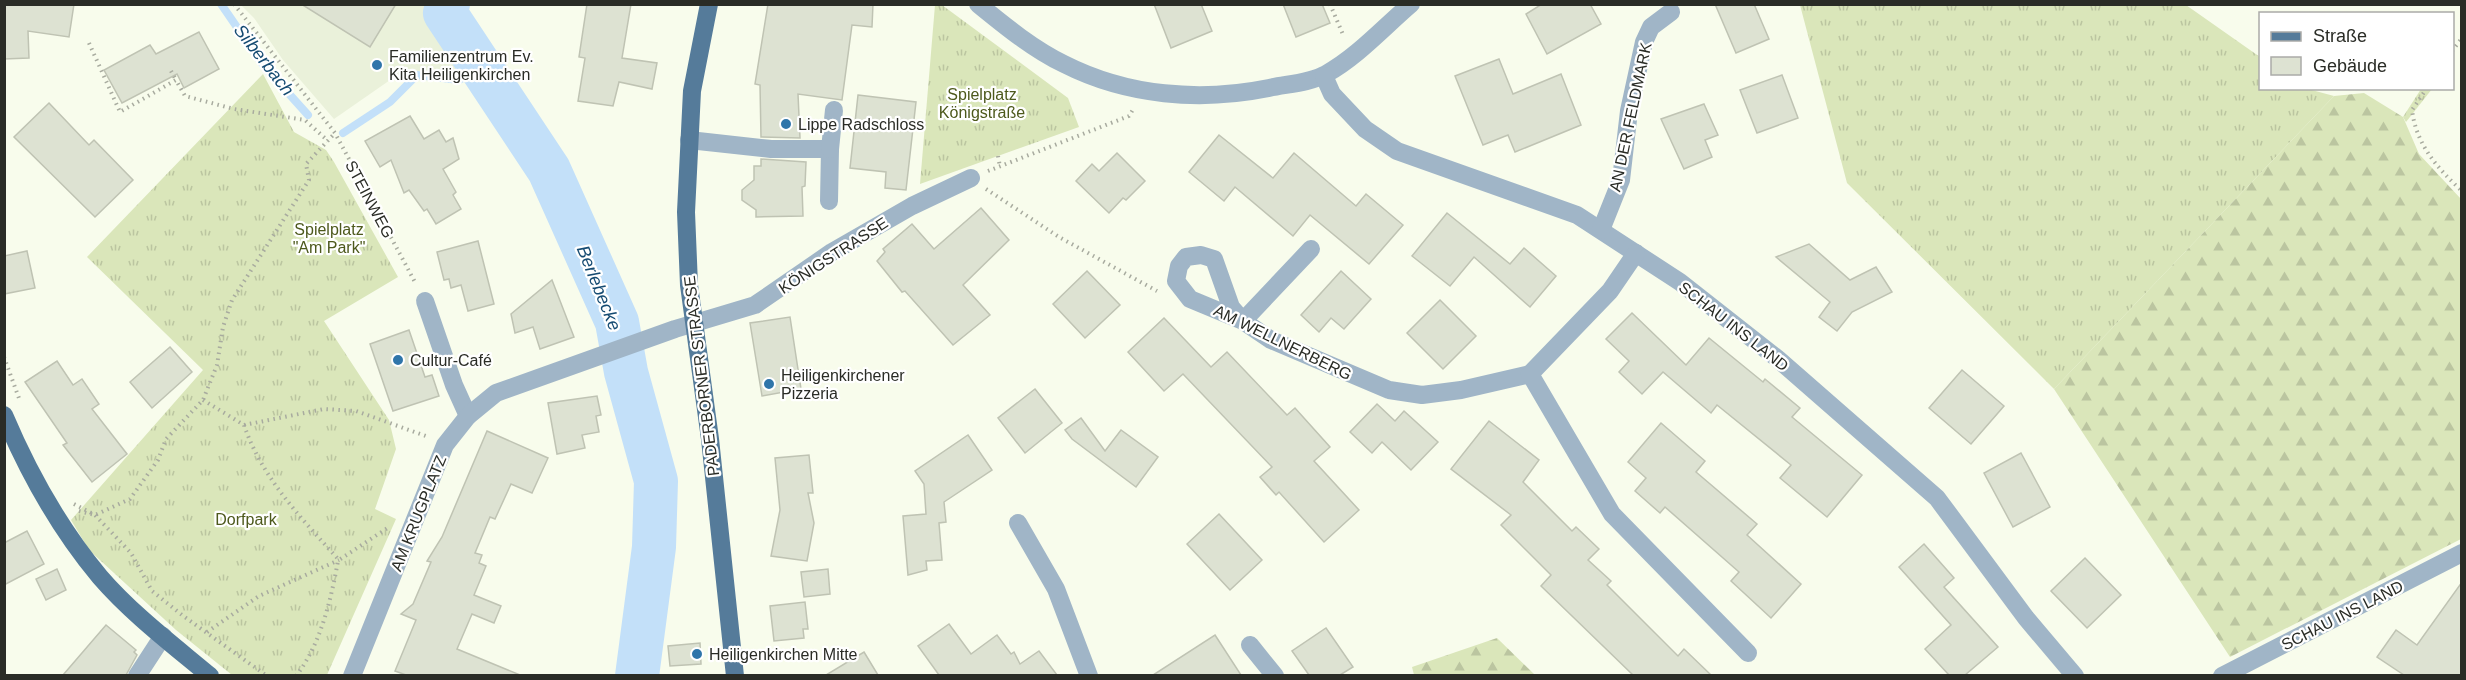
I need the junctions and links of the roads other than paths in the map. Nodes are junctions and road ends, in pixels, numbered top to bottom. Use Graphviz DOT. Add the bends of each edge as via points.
graph roads {
  1 [pos="708,4"];
  2 [pos="978,4"];
  3 [pos="1411,4"];
  4 [pos="1671,12"];
  5 [pos="1324,76"];
  6 [pos="834,110"];
  7 [pos="689,140"];
  8 [pos="830,149"];
  9 [pos="971,178"];
  10 [pos="829,201"];
  11 [pos="1601,230"];
  12 [pos="1311,249"];
  13 [pos="1636,253"];
  14 [pos="425,301"];
  15 [pos="1243,321"];
  16 [pos="692,325"];
  17 [pos="1530,374"];
  18 [pos="4,415"];
  19 [pos="468,416"];
  20 [pos="1018,523"];
  21 [pos="2462,553"];
  22 [pos="163,636"];
  23 [pos="1250,645"];
  24 [pos="1748,653"];
  25 [pos="137,675"];
  26 [pos="210,675"];
  27 [pos="352,675"];
  28 [pos="735,675"];
  29 [pos="1089,675"];
  30 [pos="1275,675"];
  31 [pos="2075,675"];
  32 [pos="2222,675"];
  1 -- 7 [label="main road, PADERBORNER STRASSE" via="692,91"];
  2 -- 5 [label="street" via="1064,64 1115,84 1173,96 1236,93"];
  3 -- 5 [label="street"];
  4 -- 11 [label="street, AN DER FELDMARK" via="1651,27 1644,42 1629,111 1621,180"];
  5 -- 11 [label="street, SCHAU INS LAND" via="1332,94 1365,129 1397,151 1577,215"];
  6 -- 8 [label="street"];
  7 -- 8 [label="street" via="771,149"];
  7 -- 16 [label="main road, PADERBORNER STRASSE" via="686,212"];
  8 -- 10 [label="street"];
  9 -- 16 [label="street, KÖNIGSTRASSE" via="912,206 832,252 754,305"];
  11 -- 13 [label="street, SCHAU INS LAND"];
  12 -- 15 [label="street"];
  13 -- 17 [label="street" via="1610,291"];
  13 -- 31 [label="street, SCHAU INS LAND" via="1680,282 1778,359 1937,498 2026,618"];
  14 -- 19 [label="street"];
  15 -- 15 [label="street, AM WELLNERBERG" via="1190,299 1180,289 1176,274 1186,257 1201,255 1214,259 1230,307"];
  15 -- 17 [label="street, AM WELLNERBERG" via="1271,340 1389,390 1422,395"];
  16 -- 19 [label="street, AM KRUGPLATZ" via="496,393"];
  16 -- 28 [label="main road, PADERBORNER STRASSE" via="710,440"];
  17 -- 24 [label="street" via="1612,514"];
  18 -- 22 [label="main road" via="53,515 101,578"];
  19 -- 27 [label="street, AM KRUGPLATZ" via="445,445"];
  20 -- 29 [label="street" via="1056,589"];
  21 -- 32 [label="street, SCHAU INS LAND"];
  22 -- 25 [label="street"];
  22 -- 26 [label="main road"];
  23 -- 30 [label="street"];
}
